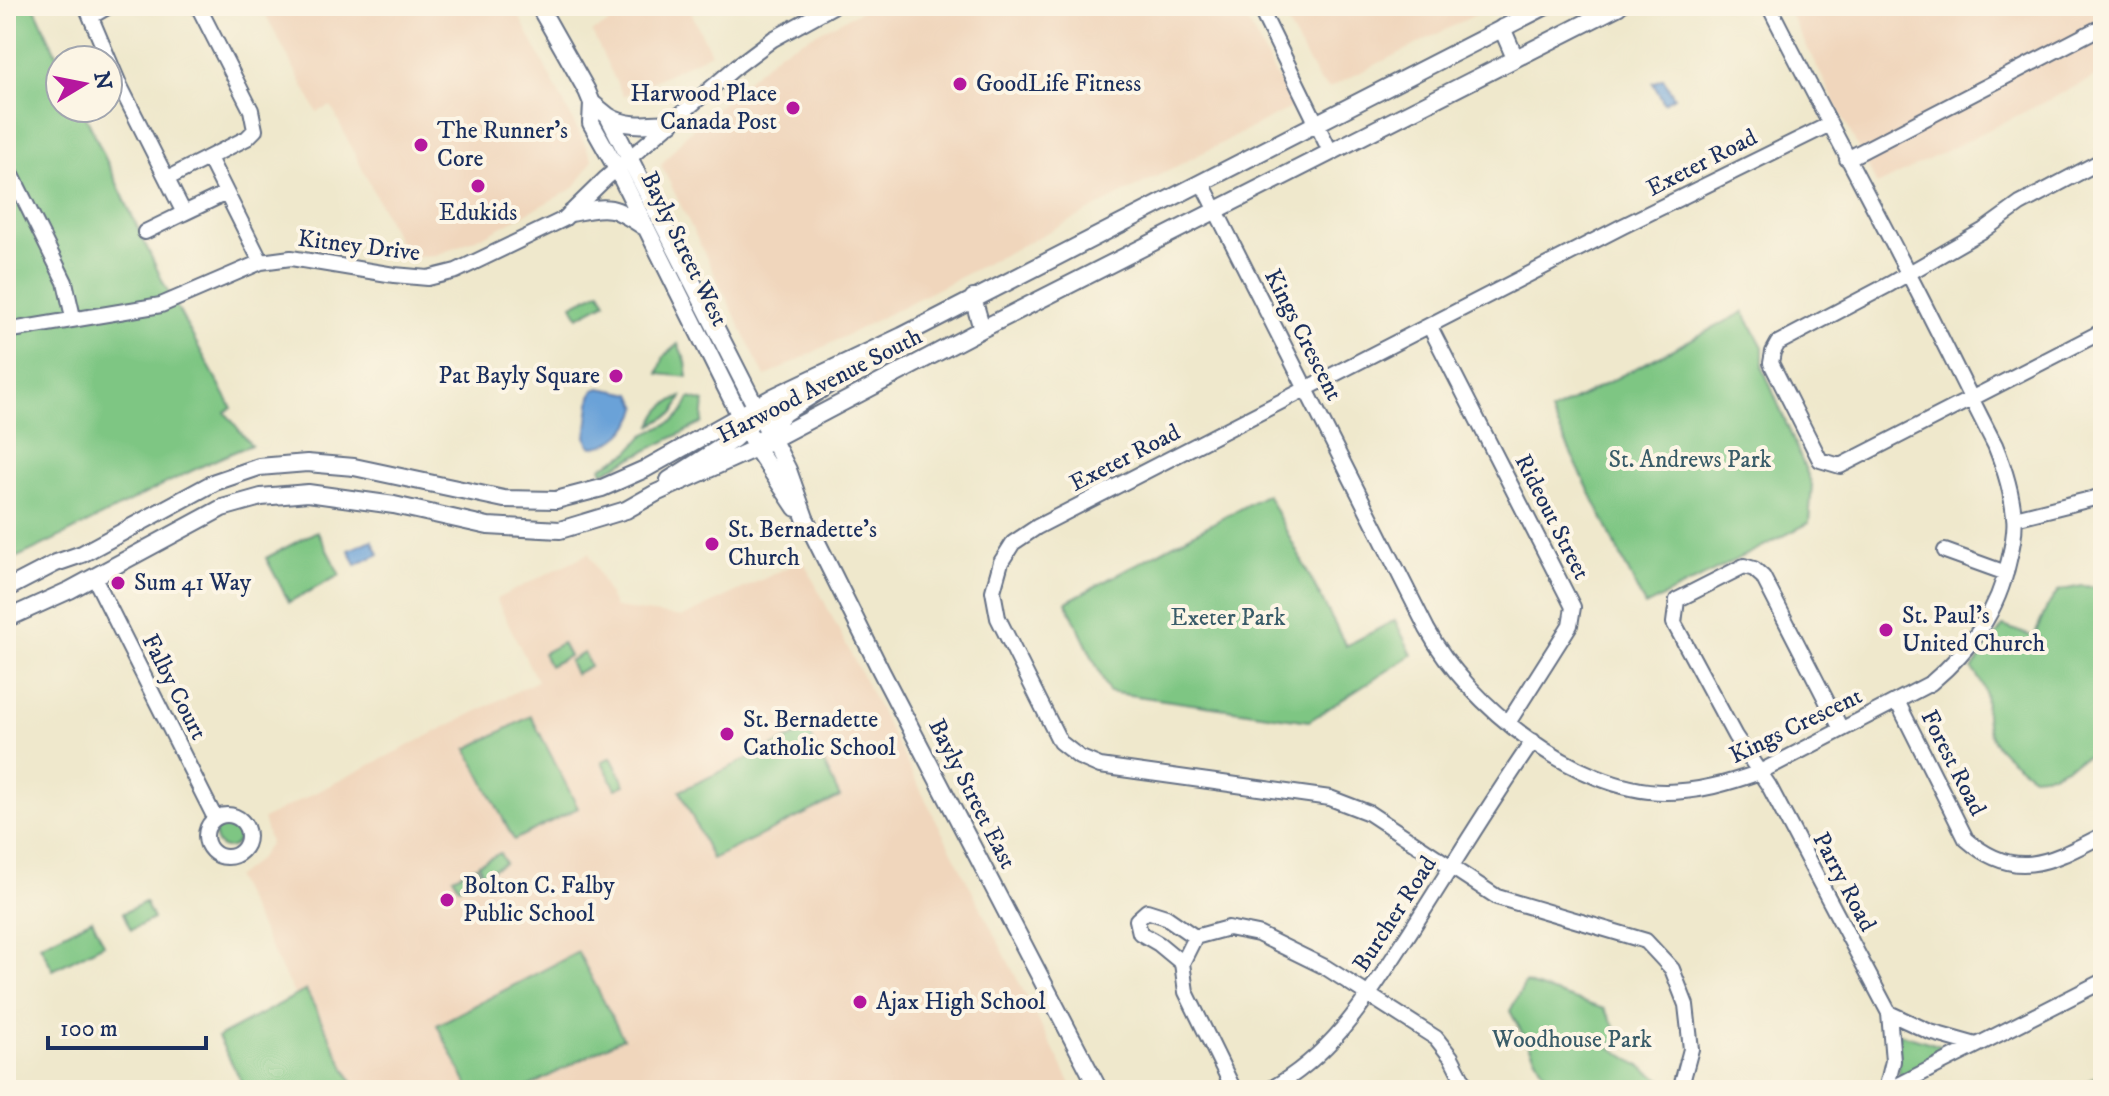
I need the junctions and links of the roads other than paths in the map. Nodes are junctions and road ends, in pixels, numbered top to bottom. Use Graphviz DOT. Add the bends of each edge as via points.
graph roads {
  1 [pos="109,6"];
  2 [pos="198,6"];
  3 [pos="539,6"];
  4 [pos="833,6"];
  5 [pos="1259,6"];
  6 [pos="1546,6"];
  7 [pos="1619,6"];
  8 [pos="1769,6"];
  9 [pos="89,11"];
  10 [pos="2103,26"];
  11 [pos="1502,28"];
  12 [pos="1515,58"];
  13 [pos="592,103"];
  14 [pos="608,116"];
  15 [pos="671,123"];
  16 [pos="1318,123"];
  17 [pos="1828,125"];
  18 [pos="1330,151"];
  19 [pos="209,158"];
  20 [pos="1847,159"];
  21 [pos="2103,160"];
  22 [pos="6,163"];
  23 [pos="623,164"];
  24 [pos="168,178"];
  25 [pos="1202,183"];
  26 [pos="226,193"];
  27 [pos="1215,210"];
  28 [pos="184,213"];
  29 [pos="571,213"];
  30 [pos="646,228"];
  31 [pos="145,232"];
  32 [pos="261,262"];
  33 [pos="1908,272"];
  34 [pos="973,298"];
  35 [pos="73,317"];
  36 [pos="1430,327"];
  37 [pos="982,329"];
  38 [pos="6,331"];
  39 [pos="2103,331"];
  40 [pos="902,336"];
  41 [pos="1306,389"];
  42 [pos="1972,399"];
  43 [pos="755,407"];
  44 [pos="743,422"];
  45 [pos="770,435"];
  46 [pos="756,448"];
  47 [pos="656,493"];
  48 [pos="2103,496"];
  49 [pos="805,518"];
  50 [pos="2015,518"];
  51 [pos="1945,551"];
  52 [pos="82,554"];
  53 [pos="2006,573"];
  54 [pos="94,577"];
  55 [pos="6,589"];
  56 [pos="6,619"];
  57 [pos="1897,701"];
  58 [pos="1508,723"];
  59 [pos="1841,729"];
  60 [pos="1533,741"];
  61 [pos="1760,772"];
  62 [pos="215,818"];
  63 [pos="2103,835"];
  64 [pos="1451,869"];
  65 [pos="1195,937"];
  66 [pos="1182,963"];
  67 [pos="2103,981"];
  68 [pos="1369,995"];
  69 [pos="1889,1013"];
  70 [pos="1976,1045"];
  71 [pos="1099,1090"];
  72 [pos="1234,1090"];
  73 [pos="1269,1090"];
  74 [pos="1468,1090"];
  75 [pos="1680,1090"];
  76 [pos="1887,1090"];
  1 -- 9 [label="street"];
  2 -- 19 [label="street" via="251,110 255,130"];
  3 -- 13 [label="main road, Bayly Street West"];
  4 -- 15 [label="street, Kitney Drive" via="758,49"];
  5 -- 16 [label="street"];
  6 -- 11 [label="main road, Harwood Avenue South"];
  7 -- 12 [label="main road, Harwood Avenue South"];
  8 -- 17 [label="street, Kings Crescent"];
  9 -- 24 [label="street" via="119,84"];
  10 -- 20 [label="street"];
  11 -- 12 [label="main road"];
  11 -- 16 [label="main road, Harwood Avenue South"];
  12 -- 18 [label="main road, Harwood Avenue South"];
  13 -- 14 [label="main road, Bayly Street West"];
  13 -- 23 [label="main road, Bayly Street West" via="591,123"];
  14 -- 15 [label="main road" via="637,125"];
  14 -- 23 [label="main road, Bayly Street West"];
  15 -- 23 [label="street, Kitney Drive"];
  16 -- 18 [label="street"];
  16 -- 25 [label="main road, Harwood Avenue South"];
  17 -- 20 [label="street, Kings Crescent"];
  17 -- 36 [label="street, Exeter Road"];
  18 -- 27 [label="main road, Harwood Avenue South"];
  19 -- 24 [label="street"];
  19 -- 26 [label="street"];
  20 -- 33 [label="street, Kings Crescent"];
  21 -- 33 [label="street"];
  22 -- 35 [label="street" via="65,282"];
  23 -- 29 [label="street, Kitney Drive"];
  23 -- 30 [label="main road, Bayly Street West"];
  23 -- 43 [label="main road, Bayly Street West" via="696,286"];
  24 -- 28 [label="street"];
  25 -- 27 [label="street, Kings Crescent"];
  25 -- 34 [label="main road, Harwood Avenue South"];
  26 -- 28 [label="street"];
  26 -- 32 [label="street"];
  27 -- 37 [label="main road, Harwood Avenue South"];
  27 -- 41 [label="street, Kings Crescent"];
  28 -- 31 [label="street"];
  29 -- 30 [label="main road" via="617,209"];
  29 -- 32 [label="street, Kitney Drive" via="456,271 428,278 291,258"];
  30 -- 44 [label="main road, Bayly Street West"];
  32 -- 35 [label="street, Kitney Drive" via="175,301"];
  33 -- 42 [label="street, Kings Crescent"];
  33 -- 42 [label="street" via="1778,343 1771,363 1810,444 1820,460 1840,466"];
  34 -- 37 [label="main road"];
  34 -- 40 [label="main road, Harwood Avenue South"];
  35 -- 38 [label="street, Kitney Drive"];
  36 -- 41 [label="street, Exeter Road"];
  36 -- 58 [label="street, Rideout Street" via="1573,607 1570,625"];
  37 -- 45 [label="main road, Harwood Avenue South"];
  39 -- 42 [label="street"];
  40 -- 43 [label="main road, Harwood Avenue South"];
  40 -- 45 [label="main road" via="784,413"];
  41 -- 58 [label="street, Kings Crescent" via="1436,646 1465,685"];
  41 -- 64 [label="street, Exeter Road" via="1013,543 993,591 998,618 1060,742 1079,757 1100,766 1330,798 1369,813"];
  42 -- 50 [label="street, Kings Crescent" via="2003,465"];
  43 -- 44 [label="main road" via="754,418"];
  43 -- 45 [label="main road, Bayly Street West"];
  44 -- 46 [label="main road, Bayly Street West"];
  44 -- 47 [label="main road" via="734,439 673,475"];
  44 -- 52 [label="main road, Harwood Avenue South" via="602,488 556,500 504,499 354,467 259,467 215,482"];
  45 -- 46 [label="main road, Harwood Avenue South"];
  45 -- 49 [label="main road, Bayly Street East"];
  46 -- 47 [label="main road, Harwood Avenue South"];
  46 -- 49 [label="main road, Bayly Street East"];
  47 -- 54 [label="main road, Harwood Avenue South" via="626,510 560,530 488,526 308,493 261,497 222,508"];
  48 -- 50 [label="street"];
  49 -- 71 [label="main road, Bayly Street East"];
  50 -- 53 [label="street, Kings Crescent"];
  51 -- 53 [label="street"];
  52 -- 54 [label="main road"];
  52 -- 55 [label="main road, Harwood Avenue South"];
  53 -- 57 [label="street, Kings Crescent" via="1997,602 1970,647 1931,683"];
  54 -- 56 [label="main road, Harwood Avenue South"];
  54 -- 62 [label="street, Falby Court"];
  57 -- 59 [label="street, Kings Crescent"];
  57 -- 63 [label="street, Forest Road" via="1966,839 1980,851 2021,866 2036,865"];
  58 -- 60 [label="street, Kings Crescent"];
  59 -- 61 [label="street, Kings Crescent"];
  59 -- 61 [label="street, Parry Road" via="1763,577 1754,569 1744,566 1677,600 1674,623"];
  60 -- 61 [label="street, Kings Crescent" via="1586,773 1642,789 1717,787"];
  60 -- 64 [label="street, Burcher Road"];
  61 -- 69 [label="street, Parry Road"];
  64 -- 68 [label="street, Burcher Road"];
  64 -- 75 [label="street, Exeter Road" via="1497,897 1646,941 1660,954 1686,1005 1691,1049"];
  65 -- 66 [label="street"];
  65 -- 66 [label="street" via="1147,911 1137,920 1140,933"];
  65 -- 68 [label="street" via="1228,928 1258,934"];
  66 -- 72 [label="street" via="1186,992"];
  67 -- 70 [label="street"];
  68 -- 73 [label="street, Burcher Road" via="1315,1060"];
  68 -- 74 [label="street" via="1436,1038"];
  69 -- 70 [label="street"];
  69 -- 76 [label="street, Parry Road" via="1893,1061"];
  70 -- 76 [label="street"];
}
